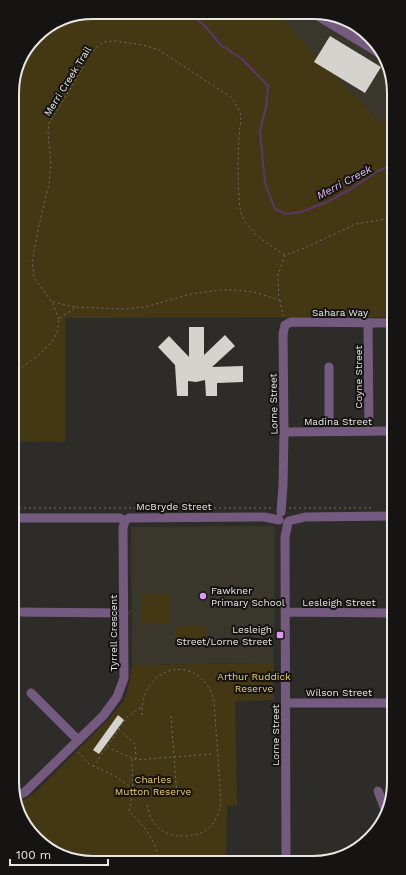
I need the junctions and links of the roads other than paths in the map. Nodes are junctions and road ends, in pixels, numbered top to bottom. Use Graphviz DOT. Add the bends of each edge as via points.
graph roads {
  1 [pos="325,20"];
  2 [pos="365,41"];
  3 [pos="288,323"];
  4 [pos="368,323"];
  5 [pos="387,323"];
  6 [pos="329,367"];
  7 [pos="369,431"];
  8 [pos="387,431"];
  9 [pos="284,432"];
  10 [pos="329,432"];
  11 [pos="285,515"];
  12 [pos="387,516"];
  13 [pos="19,518"];
  14 [pos="125,521"];
  15 [pos="19,612"];
  16 [pos="285,612"];
  17 [pos="124,613"];
  18 [pos="387,613"];
  19 [pos="31,693"];
  20 [pos="286,703"];
  21 [pos="387,703"];
  22 [pos="75,743"];
  23 [pos="378,791"];
  24 [pos="20,794"];
  25 [pos="383,804"];
  26 [pos="286,856"];
  1 -- 2 [label="street"];
  3 -- 4 [label="street, Sahara Way"];
  3 -- 9 [label="street, Lorne Street" via="283,334"];
  4 -- 5 [label="street, Sahara Way"];
  4 -- 7 [label="street, Coyne Street"];
  6 -- 10 [label="street"];
  7 -- 8 [label="street, Madina Street"];
  7 -- 10 [label="street, Madina Street"];
  9 -- 10 [label="street, Madina Street"];
  9 -- 11 [label="street, Lorne Street"];
  11 -- 12 [label="street, McBryde Street"];
  11 -- 14 [label="street, McBryde Street" via="129,518"];
  11 -- 16 [label="street, Lorne Street"];
  13 -- 14 [label="street, McBryde Street" via="120,518"];
  14 -- 17 [label="street, Tyrrell Crescent"];
  15 -- 17 [label="street"];
  16 -- 18 [label="street, Lesleigh Street"];
  16 -- 20 [label="street, Lorne Street"];
  17 -- 22 [label="street, Tyrrell Crescent" via="124,678 117,697 103,716"];
  19 -- 22 [label="street"];
  20 -- 21 [label="street, Wilson Street"];
  20 -- 26 [label="street, Lorne Street"];
  22 -- 24 [label="street, Tyrrell Crescent"];
  23 -- 25 [label="street"];
}
